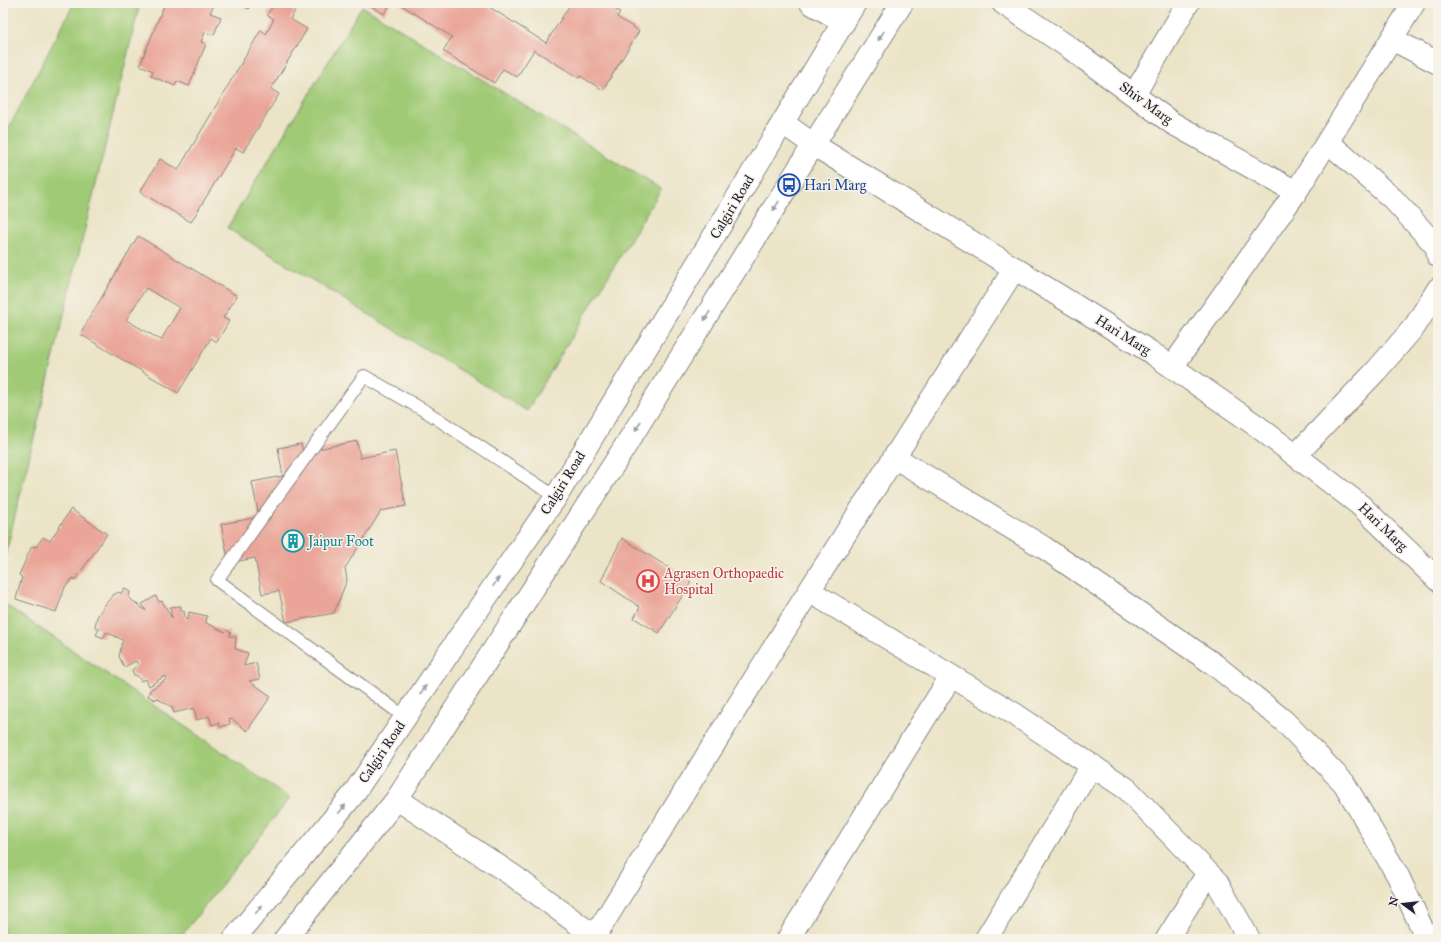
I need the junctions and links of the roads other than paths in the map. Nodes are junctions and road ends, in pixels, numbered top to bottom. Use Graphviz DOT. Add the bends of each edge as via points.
graph roads {
  1 [pos="811,3"];
  2 [pos="855,3"];
  3 [pos="902,3"];
  4 [pos="1003,3"];
  5 [pos="1188,3"];
  6 [pos="1414,3"];
  7 [pos="844,22"];
  8 [pos="1392,40"];
  9 [pos="1438,63"];
  10 [pos="1134,95"];
  11 [pos="782,123"];
  12 [pos="1328,142"];
  13 [pos="814,145"];
  14 [pos="1296,192"];
  15 [pos="1438,250"];
  16 [pos="1015,268"];
  17 [pos="1438,289"];
  18 [pos="1172,367"];
  19 [pos="1296,455"];
  20 [pos="894,457"];
  21 [pos="556,497"];
  22 [pos="1438,580"];
  23 [pos="809,591"];
  24 [pos="951,676"];
  25 [pos="405,717"];
  26 [pos="1092,765"];
  27 [pos="397,799"];
  28 [pos="1208,873"];
  29 [pos="597,938"];
  30 [pos="234,939"];
  31 [pos="285,939"];
  32 [pos="788,939"];
  33 [pos="986,939"];
  34 [pos="1167,939"];
  35 [pos="1250,939"];
  36 [pos="1427,939"];
  1 -- 7 [label="street"];
  2 -- 7 [label="street, Calgiri Road"];
  3 -- 13 [label="street, one-way"];
  4 -- 10 [label="street, Shiv Marg"];
  5 -- 10 [label="street"];
  6 -- 8 [label="street"];
  7 -- 11 [label="street, Calgiri Road"];
  8 -- 9 [label="street"];
  8 -- 12 [label="street"];
  10 -- 14 [label="street, Shiv Marg" via="1172,123"];
  11 -- 13 [label="street, Hari Marg"];
  11 -- 21 [label="street, Calgiri Road"];
  12 -- 14 [label="street"];
  12 -- 15 [label="street" via="1393,199"];
  13 -- 16 [label="street, Hari Marg"];
  13 -- 27 [label="street, one-way" via="614,464"];
  14 -- 18 [label="street"];
  16 -- 18 [label="street, Hari Marg"];
  16 -- 20 [label="street"];
  17 -- 19 [label="street" via="1415,326"];
  18 -- 19 [label="street, Hari Marg"];
  19 -- 22 [label="street, Hari Marg" via="1360,505"];
  20 -- 23 [label="street"];
  20 -- 36 [label="street" via="1043,547 1215,665 1284,721 1344,783 1398,876"];
  25 -- 21 [label="street, Calgiri Road, one-way"];
  21 -- 25 [label="lane" via="427,412 364,376 217,580"];
  23 -- 24 [label="street"];
  23 -- 29 [label="street"];
  24 -- 26 [label="street" via="1014,713"];
  24 -- 32 [label="street"];
  30 -- 25 [label="street, Calgiri Road, one-way" via="352,796"];
  26 -- 28 [label="street" via="1127,789"];
  26 -- 33 [label="street"];
  27 -- 29 [label="street" via="515,877"];
  27 -- 31 [label="street"];
  28 -- 34 [label="street"];
  28 -- 35 [label="street" via="1217,882"];
}
